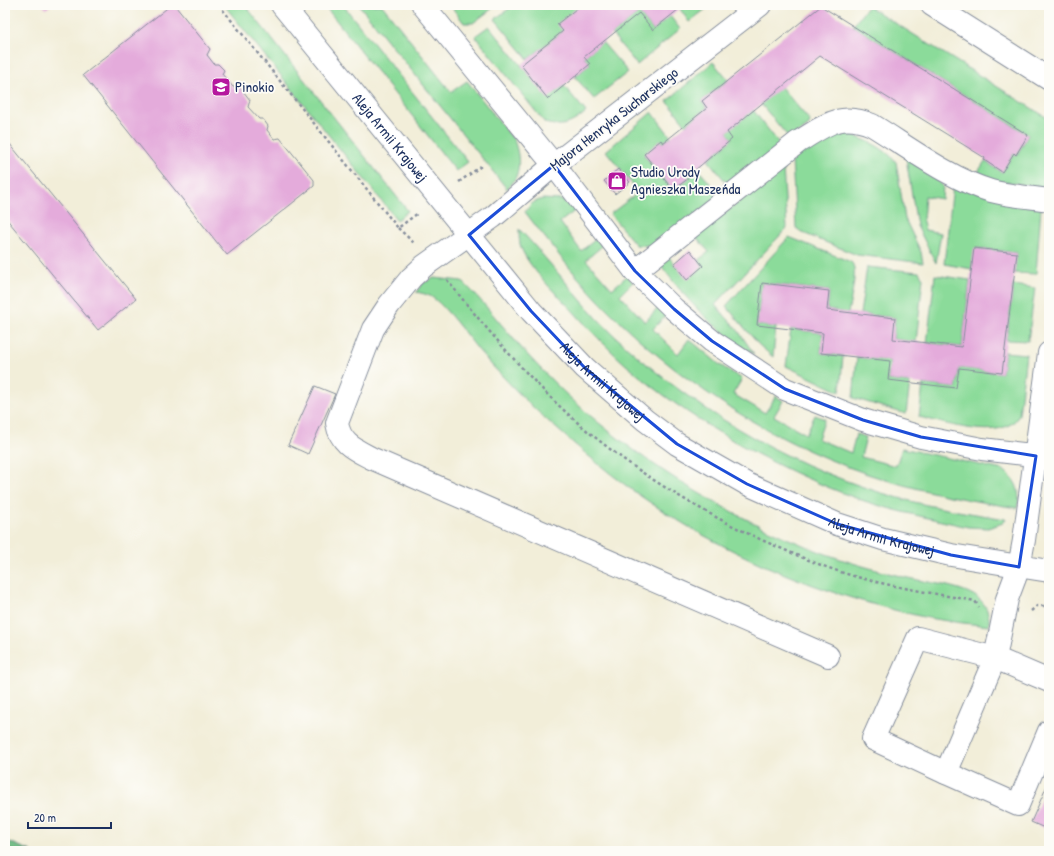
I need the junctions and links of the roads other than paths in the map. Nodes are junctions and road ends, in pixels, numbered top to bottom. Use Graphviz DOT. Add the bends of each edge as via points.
graph roads {
  1 [pos="282,5"];
  2 [pos="423,5"];
  3 [pos="932,5"];
  4 [pos="748,9"];
  5 [pos="1049,79"];
  6 [pos="554,165"];
  7 [pos="1049,200"];
  8 [pos="469,234"];
  9 [pos="635,271"];
  10 [pos="1049,353"];
  11 [pos="1042,456"];
  12 [pos="1019,567"];
  13 [pos="1049,571"];
  14 [pos="828,656"];
  15 [pos="995,658"];
  16 [pos="1049,681"];
  17 [pos="1049,731"];
  18 [pos="946,773"];
  1 -- 8 [label="street, Aleja Armii Krajowej"];
  2 -- 6 [label="street"];
  3 -- 5 [label="street"];
  4 -- 6 [label="street, Majora Henryka Sucharskiego"];
  6 -- 8 [label="street, Majora Henryka Sucharskiego"];
  6 -- 9 [label="street"];
  7 -- 9 [label="street" via="991,191 953,174 872,125 859,119 846,118 825,126 798,142"];
  8 -- 12 [label="street, Aleja Armii Krajowej" via="531,311 585,368 646,420 696,456 747,484 836,524 882,539"];
  8 -- 14 [label="street, Majora Henryka Sucharskiego" via="424,266 398,293 374,329 337,423 338,432 343,440 351,448 371,458"];
  9 -- 11 [label="street" via="712,341 785,388 863,420 921,437 982,449"];
  10 -- 11 [label="street"];
  11 -- 12 [label="street"];
  12 -- 13 [label="street, Aleja Armii Krajowej"];
  12 -- 15 [label="street" via="1007,599"];
  15 -- 16 [label="street"];
  15 -- 18 [label="street"];
  15 -- 18 [label="street" via="918,638 873,739"];
  17 -- 18 [label="street" via="1018,805"];
}
